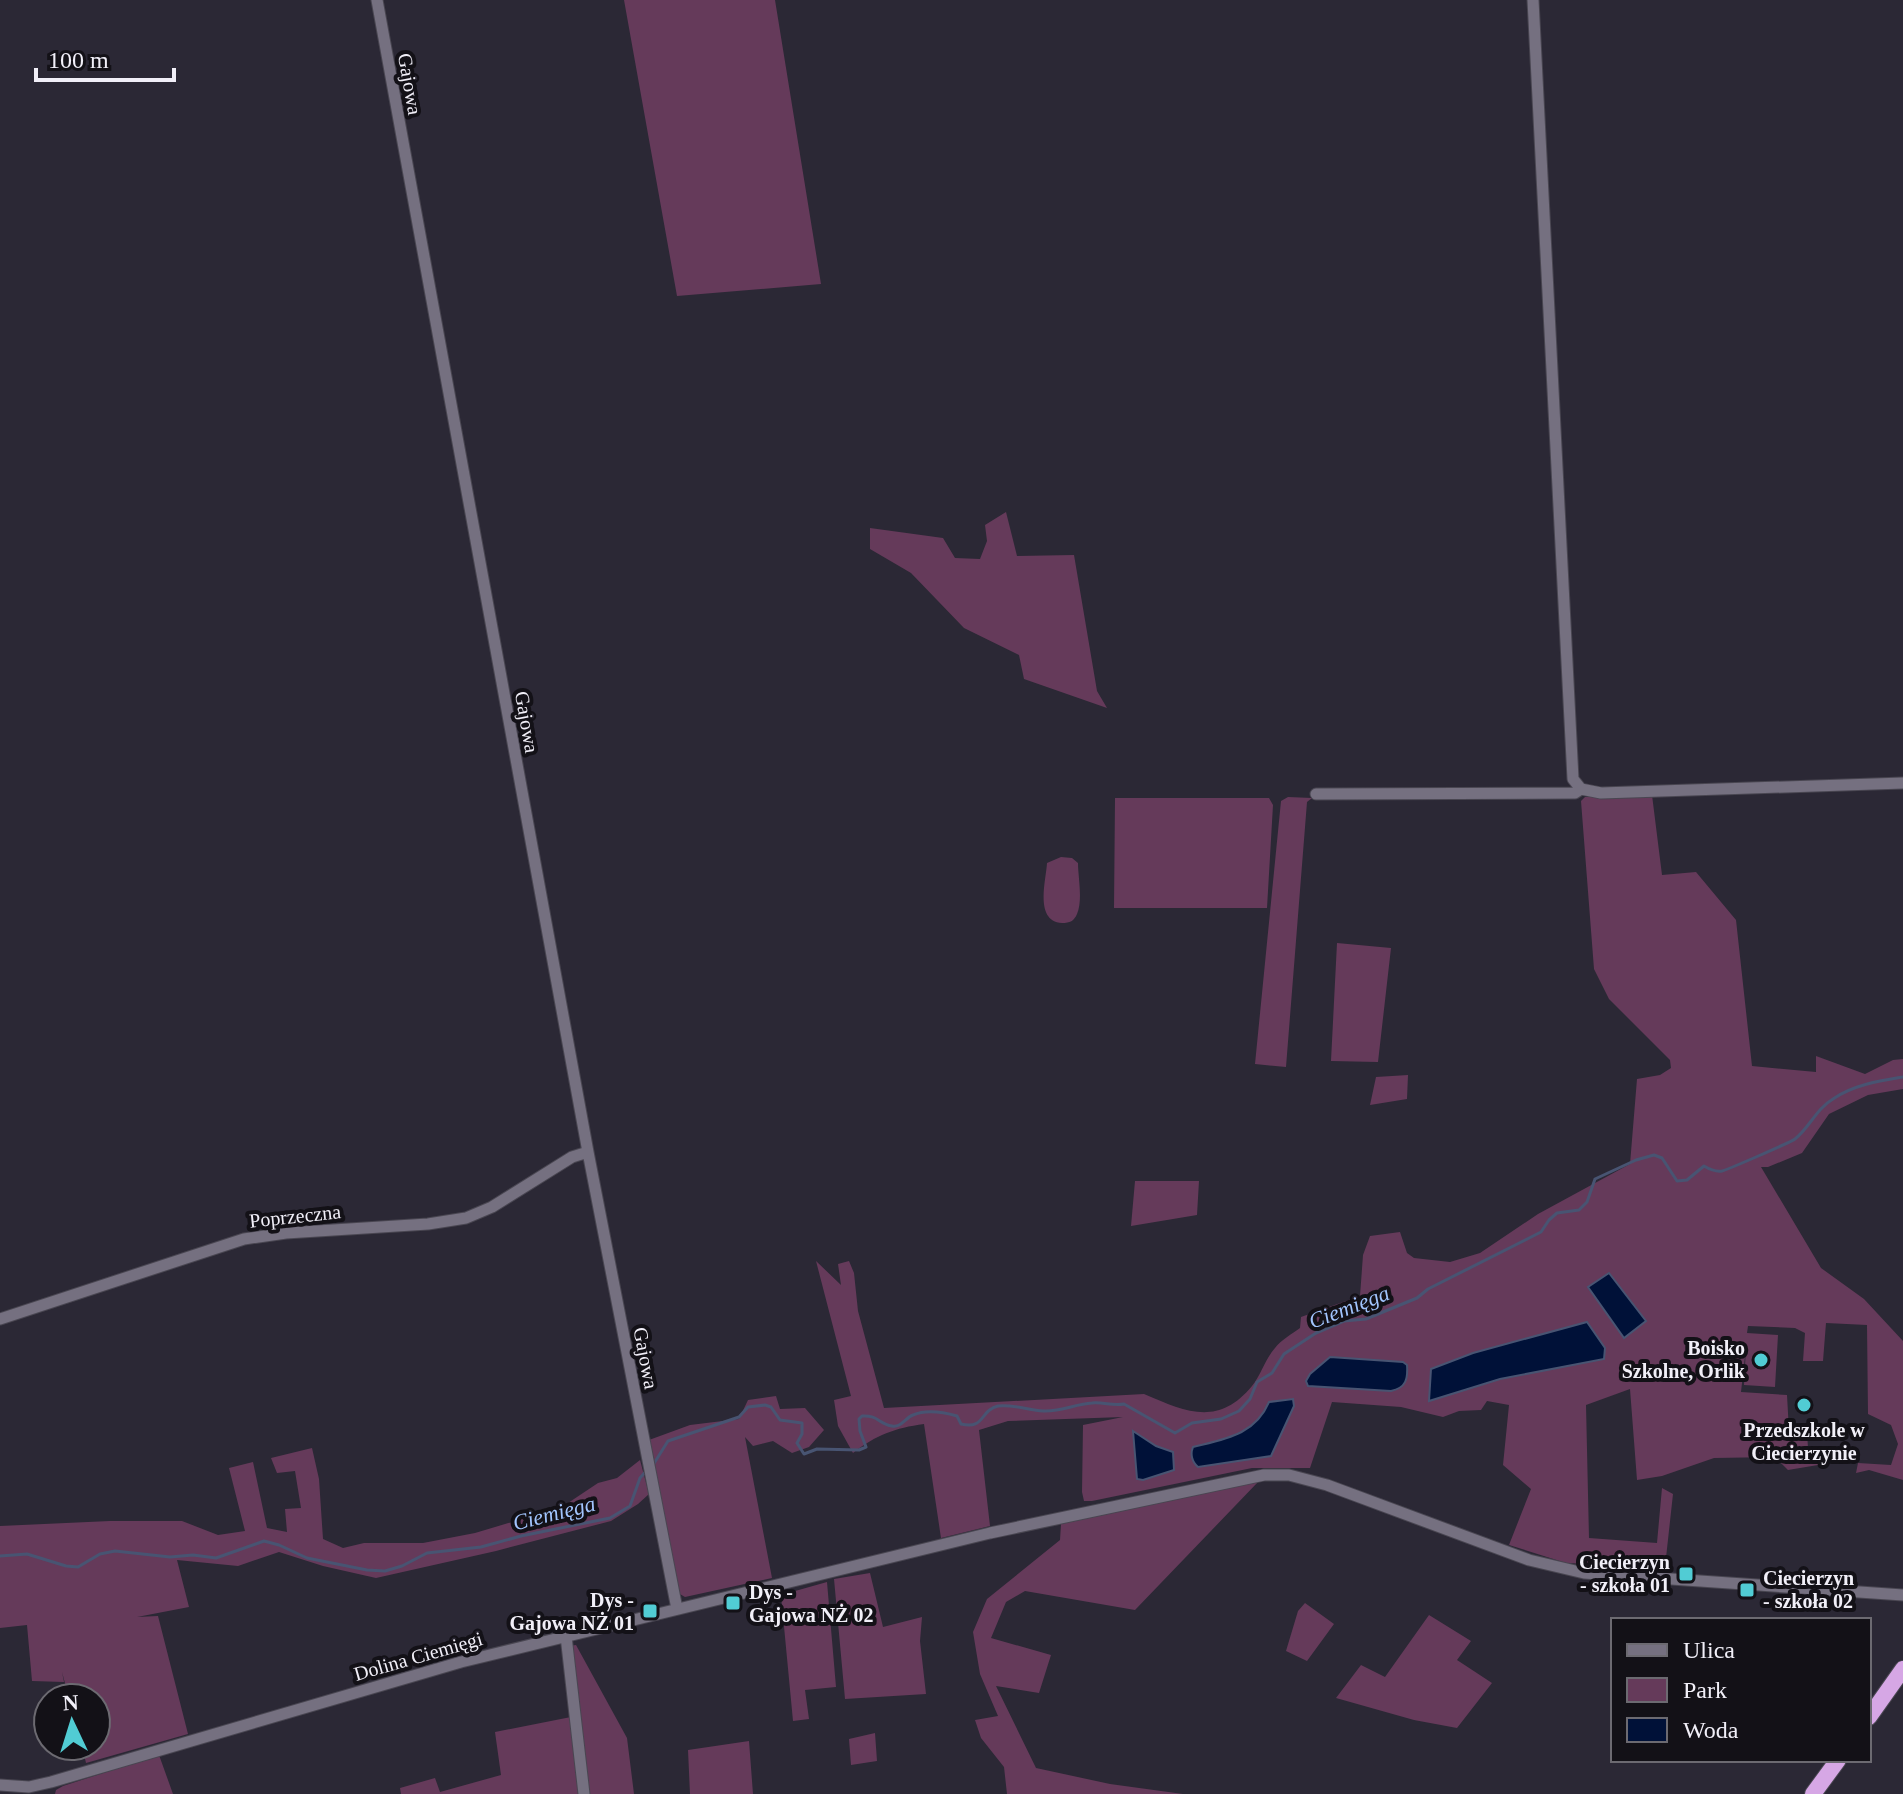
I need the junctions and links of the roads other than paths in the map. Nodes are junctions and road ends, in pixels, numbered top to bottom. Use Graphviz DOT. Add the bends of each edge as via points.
graph roads {
  1 [pos="377,0"];
  2 [pos="1533,0"];
  3 [pos="1903,783"];
  4 [pos="1581,789"];
  5 [pos="1316,794"];
  6 [pos="588,1152"];
  7 [pos="0,1319"];
  8 [pos="1903,1595"];
  9 [pos="677,1609"];
  10 [pos="566,1636"];
  11 [pos="1903,1669"];
  12 [pos="1871,1714"];
  13 [pos="1837,1762"];
  14 [pos="0,1785"];
  15 [pos="45,1789"];
  16 [pos="584,1794"];
  17 [pos="1813,1794"];
  1 -- 6 [label="street, Gajowa"];
  2 -- 4 [label="street" via="1571,764"];
  3 -- 4 [label="street" via="1601,793"];
  4 -- 5 [label="street"];
  6 -- 7 [label="street, Poprzeczna" via="466,1218 244,1239"];
  6 -- 9 [label="street, Gajowa"];
  8 -- 9 [label="street, Dolina Ciemięgi" via="1562,1570 1327,1485 1273,1474 1082,1512"];
  9 -- 10 [label="street, Dolina Ciemięgi"];
  10 -- 15 [label="street, Dolina Ciemięgi" via="442,1667"];
  10 -- 16 [label="street"];
  11 -- 12 [label="highway"];
  13 -- 17 [label="highway"];
  14 -- 15 [label="street, Dolina Ciemięgi"];
}
